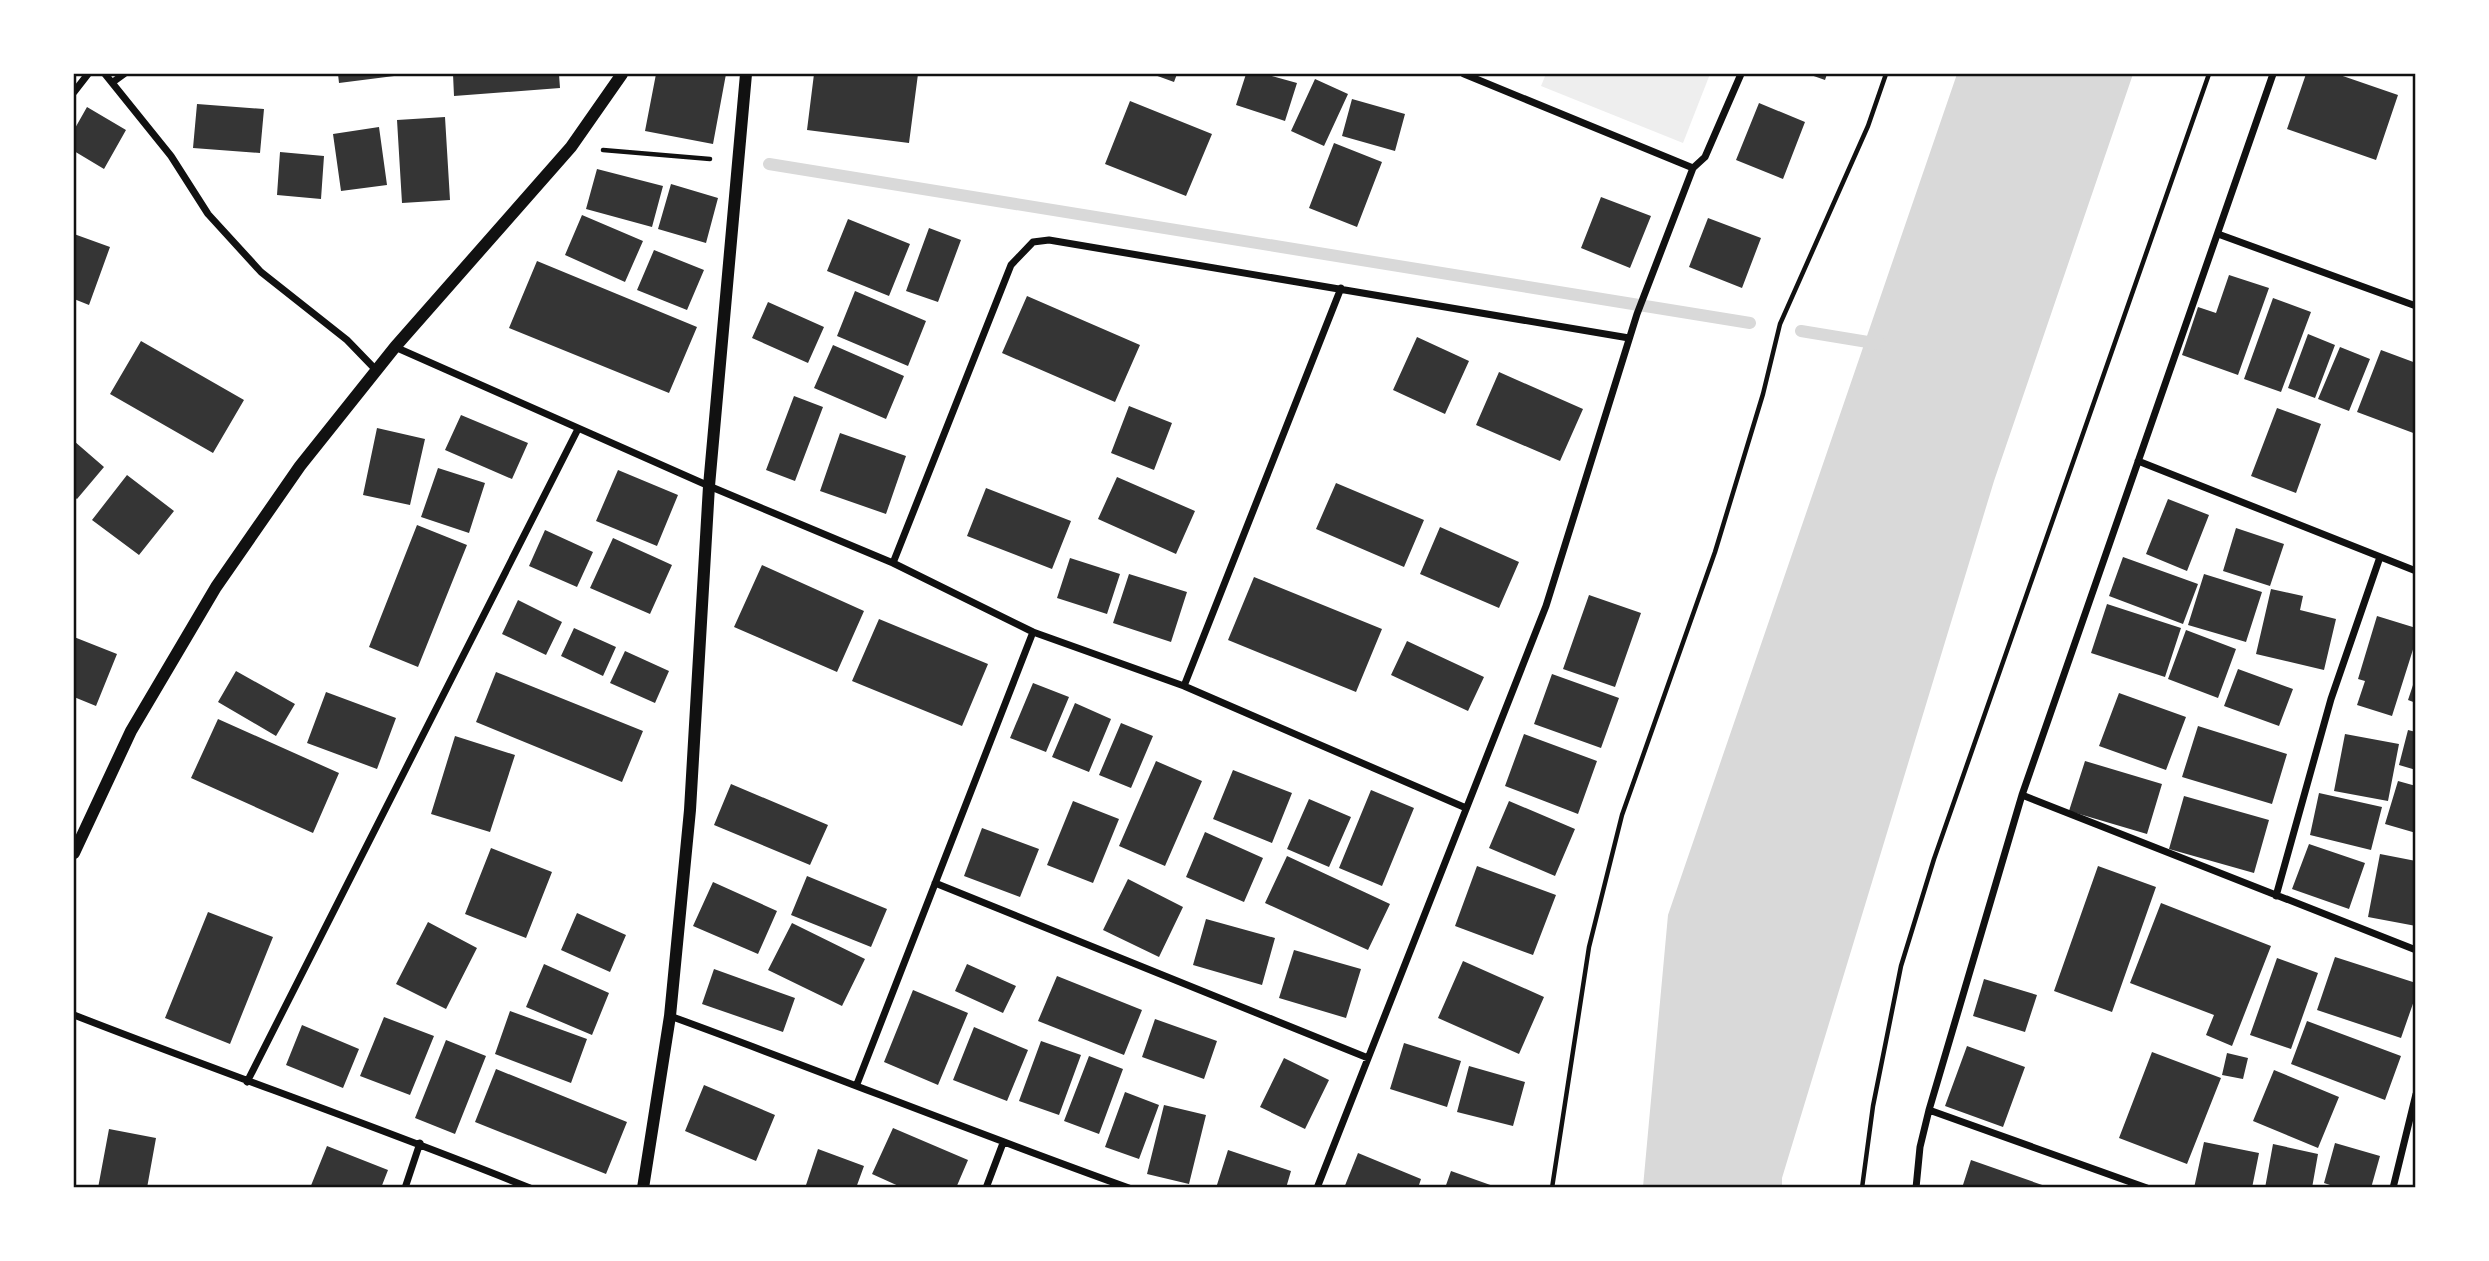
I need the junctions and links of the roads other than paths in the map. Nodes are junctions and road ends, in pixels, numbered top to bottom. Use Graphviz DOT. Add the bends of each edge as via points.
graph roads {
  1 [pos="88,74"];
  2 [pos="105,74"];
  3 [pos="124,74"];
  4 [pos="622,74"];
  5 [pos="746,74"];
  6 [pos="1464,74"];
  7 [pos="1741,74"];
  8 [pos="2273,74"];
  9 [pos="113,82"];
  10 [pos="74,92"];
  11 [pos="1693,168"];
  12 [pos="2218,234"];
  13 [pos="1341,288"];
  14 [pos="2416,306"];
  15 [pos="1629,338"];
  16 [pos="395,347"];
  17 [pos="376,370"];
  18 [pos="578,429"];
  19 [pos="2138,461"];
  20 [pos="709,486"];
  21 [pos="2379,557"];
  22 [pos="893,563"];
  23 [pos="2416,571"];
  24 [pos="1033,632"];
  25 [pos="1184,686"];
  26 [pos="2022,795"];
  27 [pos="1466,808"];
  28 [pos="74,853"];
  29 [pos="935,883"];
  30 [pos="2276,896"];
  31 [pos="2416,950"];
  32 [pos="74,1015"];
  33 [pos="670,1016"];
  34 [pos="1368,1058"];
  35 [pos="247,1082"];
  36 [pos="857,1084"];
  37 [pos="2416,1094"];
  38 [pos="1930,1110"];
  39 [pos="420,1143"];
  40 [pos="1003,1143"];
  41 [pos="405,1188"];
  42 [pos="530,1188"];
  43 [pos="643,1188"];
  44 [pos="986,1188"];
  45 [pos="1129,1188"];
  46 [pos="1317,1188"];
  47 [pos="1916,1188"];
  48 [pos="2147,1188"];
  49 [pos="2393,1188"];
  1 -- 10 [label="street"];
  2 -- 9 [label="street"];
  3 -- 9 [label="street"];
  4 -- 16 [label="street" via="571,147"];
  5 -- 20 [label="street"];
  6 -- 11 [label="street"];
  7 -- 11 [label="street" via="1705,157"];
  8 -- 12 [label="street"];
  9 -- 17 [label="street" via="226,234 261,272 338,333"];
  11 -- 15 [label="street"];
  12 -- 14 [label="street"];
  12 -- 19 [label="street"];
  13 -- 15 [label="street"];
  13 -- 22 [label="street" via="1049,240 1033,242 1011,265"];
  13 -- 25 [label="street"];
  15 -- 27 [label="street" via="1546,606"];
  16 -- 17 [label="street"];
  16 -- 18 [label="street"];
  17 -- 28 [label="street" via="300,466 216,587 131,731"];
  18 -- 20 [label="street"];
  18 -- 35 [label="street"];
  19 -- 21 [label="street"];
  19 -- 26 [label="street"];
  20 -- 22 [label="street"];
  20 -- 33 [label="street" via="690,810"];
  21 -- 23 [label="street"];
  21 -- 30 [label="street" via="2331,699"];
  22 -- 24 [label="street"];
  24 -- 25 [label="street"];
  24 -- 29 [label="street"];
  25 -- 27 [label="street"];
  26 -- 30 [label="street"];
  26 -- 38 [label="street"];
  27 -- 34 [label="street"];
  29 -- 34 [label="street"];
  29 -- 36 [label="street"];
  30 -- 31 [label="street"];
  32 -- 35 [label="street"];
  33 -- 36 [label="street"];
  33 -- 43 [label="street"];
  34 -- 46 [label="street"];
  35 -- 39 [label="street"];
  36 -- 40 [label="street"];
  37 -- 49 [label="street"];
  38 -- 47 [label="street"];
  38 -- 48 [label="street"];
  39 -- 41 [label="street"];
  39 -- 42 [label="street"];
  40 -- 44 [label="street"];
  40 -- 45 [label="street"];
}
